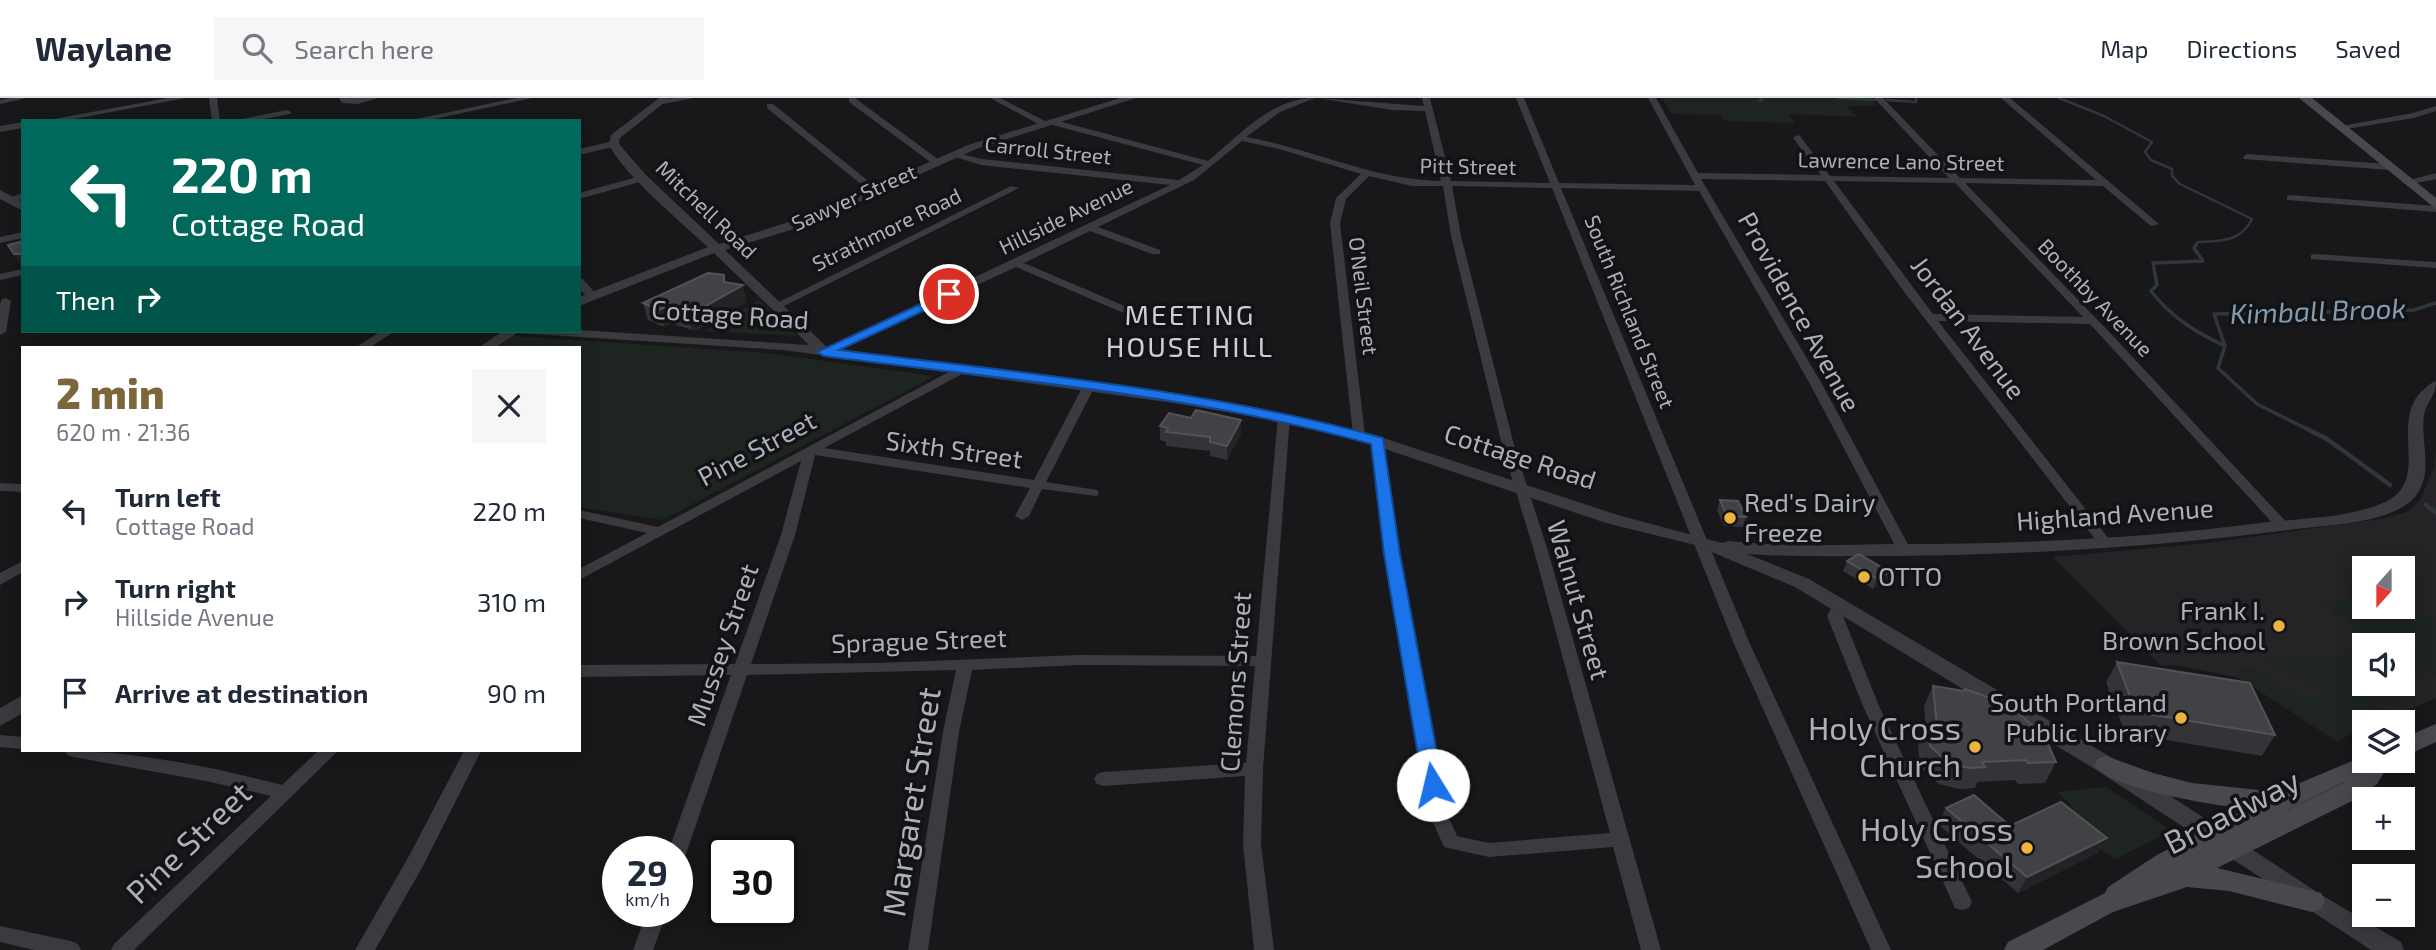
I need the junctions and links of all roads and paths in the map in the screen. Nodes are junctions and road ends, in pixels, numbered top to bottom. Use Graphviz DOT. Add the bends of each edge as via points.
graph roads {
  1 [pos="23,98"];
  2 [pos="182,98"];
  3 [pos="213,98"];
  4 [pos="343,98"];
  5 [pos="528,98"];
  6 [pos="690,98"];
  7 [pos="863,98"];
  8 [pos="994,98"];
  9 [pos="1131,98"];
  10 [pos="1311,98"];
  11 [pos="1321,98"];
  12 [pos="1520,98"];
  13 [pos="1652,98"];
  14 [pos="1878,98"];
  15 [pos="2005,98"];
  16 [pos="2305,98"];
  17 [pos="374,99"];
  18 [pos="848,99"];
  19 [pos="661,101"];
  20 [pos="0,102"];
  21 [pos="1428,103"];
  22 [pos="770,106"];
  23 [pos="2436,108"];
  24 [pos="286,112"];
  25 [pos="59,119"];
  26 [pos="216,119"];
  27 [pos="247,119"];
  28 [pos="428,119"];
  29 [pos="1048,123"];
  30 [pos="21,125"];
  31 [pos="2340,127"];
  32 [pos="0,129"];
  33 [pos="1239,138"];
  34 [pos="1797,138"];
  35 [pos="614,144"];
  36 [pos="581,152"];
  37 [pos="955,154"];
  38 [pos="2247,157"];
  39 [pos="936,162"];
  40 [pos="1210,164"];
  41 [pos="2389,167"];
  42 [pos="1366,174"];
  43 [pos="1695,176"];
  44 [pos="2436,176"];
  45 [pos="644,178"];
  46 [pos="1826,178"];
  47 [pos="1958,181"];
  48 [pos="2407,181"];
  49 [pos="1180,183"];
  50 [pos="2105,183"];
  51 [pos="1447,185"];
  52 [pos="1556,186"];
  53 [pos="1014,188"];
  54 [pos="1702,188"];
  55 [pos="875,191"];
  56 [pos="581,195"];
  57 [pos="2290,198"];
  58 [pos="2436,207"];
  59 [pos="2154,224"];
  60 [pos="1090,227"];
  61 [pos="21,235"];
  62 [pos="0,240"];
  63 [pos="716,248"];
  64 [pos="1156,252"];
  65 [pos="2315,257"];
  66 [pos="1016,263"];
  67 [pos="2436,265"];
  68 [pos="21,272"];
  69 [pos="0,277"];
  70 [pos="581,283"];
  71 [pos="592,296"];
  72 [pos="7,301"];
  73 [pos="581,301"];
  74 [pos="776,306"];
  75 [pos="1130,312"];
  76 [pos="1930,317"];
  77 [pos="2092,321"];
  78 [pos="0,332"];
  79 [pos="386,333"];
  80 [pos="509,333"];
  81 [pos="557,333"];
  82 [pos="364,346"];
  83 [pos="488,346"];
  84 [pos="824,352"];
  85 [pos="960,370"];
  86 [pos="1089,386"];
  87 [pos="2436,386"];
  88 [pos="1284,417"];
  89 [pos="1359,435"];
  90 [pos="1378,441"];
  91 [pos="810,450"];
  92 [pos="1040,485"];
  93 [pos="0,487"];
  94 [pos="21,488"];
  95 [pos="1521,488"];
  96 [pos="1092,493"];
  97 [pos="581,514"];
  98 [pos="1022,516"];
  99 [pos="2283,526"];
  100 [pos="659,531"];
  101 [pos="1701,541"];
  102 [pos="2106,544"];
  103 [pos="1904,550"];
  104 [pos="21,566"];
  105 [pos="581,574"];
  106 [pos="0,580"];
  107 [pos="1839,606"];
  108 [pos="1261,661"];
  109 [pos="964,664"];
  110 [pos="742,670"];
  111 [pos="581,671"];
  112 [pos="21,703"];
  113 [pos="0,719"];
  114 [pos="2436,732"];
  115 [pos="0,741"];
  116 [pos="2415,742"];
  117 [pos="21,743"];
  118 [pos="78,752"];
  119 [pos="328,752"];
  120 [pos="471,752"];
  121 [pos="2106,765"];
  122 [pos="1254,769"];
  123 [pos="2352,770"];
  124 [pos="2371,773"];
  125 [pos="1104,779"];
  126 [pos="285,793"];
  127 [pos="2283,799"];
  128 [pos="683,836"];
  129 [pos="1619,839"];
  130 [pos="2226,842"];
  131 [pos="2185,876"];
  132 [pos="2312,901"];
  133 [pos="1962,902"];
  134 [pos="2105,904"];
  135 [pos="651,927"];
  136 [pos="0,934"];
  137 [pos="71,950"];
  138 [pos="121,950"];
  139 [pos="365,950"];
  140 [pos="643,950"];
  141 [pos="918,950"];
  142 [pos="1264,950"];
  143 [pos="1651,950"];
  144 [pos="1881,950"];
  145 [pos="2018,950"];
  146 [pos="2392,950"];
  1 -- 20 [label="street"];
  2 -- 25 [label="street"];
  3 -- 26 [label="street"];
  4 -- 17 [label="street" via="348,102"];
  5 -- 28 [label="street"];
  6 -- 19 [label="street"];
  7 -- 18 [label="street"];
  8 -- 29 [label="street"];
  9 -- 29 [label="street, Sawyer Street"];
  10 -- 33 [label="street, Hillside Avenue" via="1256,124"];
  11 -- 21 [label="street" via="1378,106"];
  12 -- 52 [label="street, South Richland Street"];
  13 -- 43 [label="street, Providence Avenue"];
  14 -- 47 [label="street, Boothby Avenue"];
  15 -- 50 [label="street"];
  16 -- 31 [label="main road"];
  18 -- 39 [label="street"];
  19 -- 35 [label="street" via="619,133"];
  21 -- 51 [label="street, Walnut Street"];
  22 -- 55 [label="street"];
  23 -- 31 [label="street"];
  24 -- 27 [label="street"];
  29 -- 37 [label="street, Sawyer Street"];
  29 -- 40 [label="street"];
  30 -- 32 [label="street"];
  31 -- 41 [label="main road"];
  33 -- 40 [label="street, Hillside Avenue"];
  33 -- 42 [label="street, Pitt Street"];
  34 -- 46 [label="street, Jordan Avenue"];
  35 -- 36 [label="street"];
  35 -- 45 [label="street, Mitchell Road"];
  37 -- 39 [label="street, Sawyer Street"];
  37 -- 49 [label="street, Carroll Street" via="981,162"];
  38 -- 41 [label="street"];
  39 -- 55 [label="street, Sawyer Street"];
  40 -- 49 [label="street, Hillside Avenue"];
  41 -- 48 [label="main road"];
  42 -- 51 [label="street, Pitt Street"];
  42 -- 89 [label="street, O'Neil Street" via="1341,198 1335,223"];
  43 -- 46 [label="street, Lawrence Lano Street"];
  43 -- 54 [label="street, Providence Avenue"];
  44 -- 48 [label="street"];
  45 -- 56 [label="street"];
  45 -- 63 [label="street, Mitchell Road"];
  46 -- 47 [label="street, Lawrence Lano Street"];
  46 -- 76 [label="street, Jordan Avenue"];
  47 -- 50 [label="street, Lawrence Lano Street"];
  47 -- 77 [label="street, Boothby Avenue"];
  48 -- 58 [label="main road"];
  49 -- 60 [label="street, Hillside Avenue"];
  50 -- 59 [label="street"];
  51 -- 52 [label="street, Pitt Street"];
  51 -- 95 [label="street, Walnut Street"];
  52 -- 54 [label="street, Pitt Street"];
  52 -- 101 [label="street, South Richland Street"];
  53 -- 74 [label="street, Strathmore Road"];
  54 -- 103 [label="street, Providence Avenue" via="1816,384"];
  55 -- 63 [label="street, Sawyer Street" via="806,221"];
  57 -- 58 [label="street"];
  60 -- 64 [label="street"];
  60 -- 66 [label="street, Hillside Avenue"];
  61 -- 62 [label="street"];
  63 -- 71 [label="street, Sawyer Street"];
  63 -- 74 [label="street, Mitchell Road"];
  65 -- 67 [label="street"];
  66 -- 75 [label="street"];
  66 -- 84 [label="street, Hillside Avenue"];
  68 -- 69 [label="street"];
  70 -- 71 [label="street"];
  71 -- 73 [label="street, Sawyer Street"];
  72 -- 78 [label="street"];
  74 -- 84 [label="street, Mitchell Road"];
  76 -- 77 [label="street"];
  76 -- 102 [label="street, Jordan Avenue"];
  77 -- 99 [label="street, Boothby Avenue"];
  79 -- 82 [label="street"];
  80 -- 83 [label="street"];
  81 -- 84 [label="street, Cottage Road"];
  84 -- 85 [label="street, Cottage Road"];
  85 -- 86 [label="street, Cottage Road"];
  85 -- 91 [label="street, Pine Street"];
  86 -- 88 [label="street, Cottage Road"];
  86 -- 92 [label="street"];
  87 -- 99 [label="street, Highland Avenue" via="2420,401 2414,419 2415,484 2406,496 2378,510"];
  88 -- 89 [label="street, Cottage Road"];
  88 -- 108 [label="street, Clemons Street"];
  89 -- 90 [label="street, Cottage Road"];
  90 -- 95 [label="street, Cottage Road"];
  90 -- 129 [label="street" via="1392,554 1436,810 1451,842 1489,850"];
  91 -- 92 [label="street, Sixth Street"];
  91 -- 100 [label="street, Pine Street"];
  91 -- 110 [label="street, Mussey Street" via="788,535"];
  92 -- 96 [label="street, Sixth Street"];
  92 -- 98 [label="street"];
  93 -- 94 [label="street"];
  95 -- 101 [label="street, Cottage Road" via="1612,519"];
  95 -- 129 [label="street, Walnut Street"];
  97 -- 100 [label="street"];
  99 -- 102 [label="street, Highland Avenue"];
  100 -- 105 [label="street, Pine Street"];
  101 -- 103 [label="street, Highland Avenue" via="1785,550"];
  101 -- 107 [label="street, Cottage Road" via="1790,577"];
  101 -- 144 [label="street, South Richland Street"];
  102 -- 103 [label="street, Highland Avenue"];
  104 -- 106 [label="street"];
  107 -- 121 [label="street, Cottage Road"];
  107 -- 133 [label="street" via="1835,616 1871,706"];
  108 -- 109 [label="street, Sprague Street"];
  108 -- 122 [label="street, Clemons Street"];
  109 -- 110 [label="street, Sprague Street"];
  109 -- 141 [label="street, Margaret Street"];
  110 -- 111 [label="street, Sprague Street"];
  110 -- 128 [label="street, Mussey Street"];
  112 -- 113 [label="street"];
  114 -- 116 [label="main road"];
  115 -- 117 [label="street"];
  118 -- 126 [label="street" via="222,776"];
  119 -- 126 [label="street, Pine Street"];
  120 -- 139 [label="street"];
  121 -- 127 [label="main road" via="2187,792 2232,799"];
  121 -- 130 [label="street, Cottage Road"];
  122 -- 125 [label="street"];
  122 -- 142 [label="street, Clemons Street" via="1252,844"];
  123 -- 127 [label="main road, Broadway"];
  124 -- 130 [label="main road, Broadway" via="2351,790"];
  126 -- 138 [label="street, Pine Street"];
  127 -- 130 [label="main road, Broadway"];
  129 -- 143 [label="street, Walnut Street"];
  130 -- 131 [label="main road, Broadway" via="2215,857"];
  130 -- 132 [label="street, Cottage Road"];
  130 -- 134 [label="main road, Broadway" via="2146,872"];
  131 -- 132 [label="main road" via="2229,880"];
  131 -- 134 [label="main road, Broadway"];
  132 -- 146 [label="street, Cottage Road"];
  134 -- 145 [label="main road, Broadway"];
  135 -- 140 [label="street"];
  136 -- 137 [label="street"];
}
